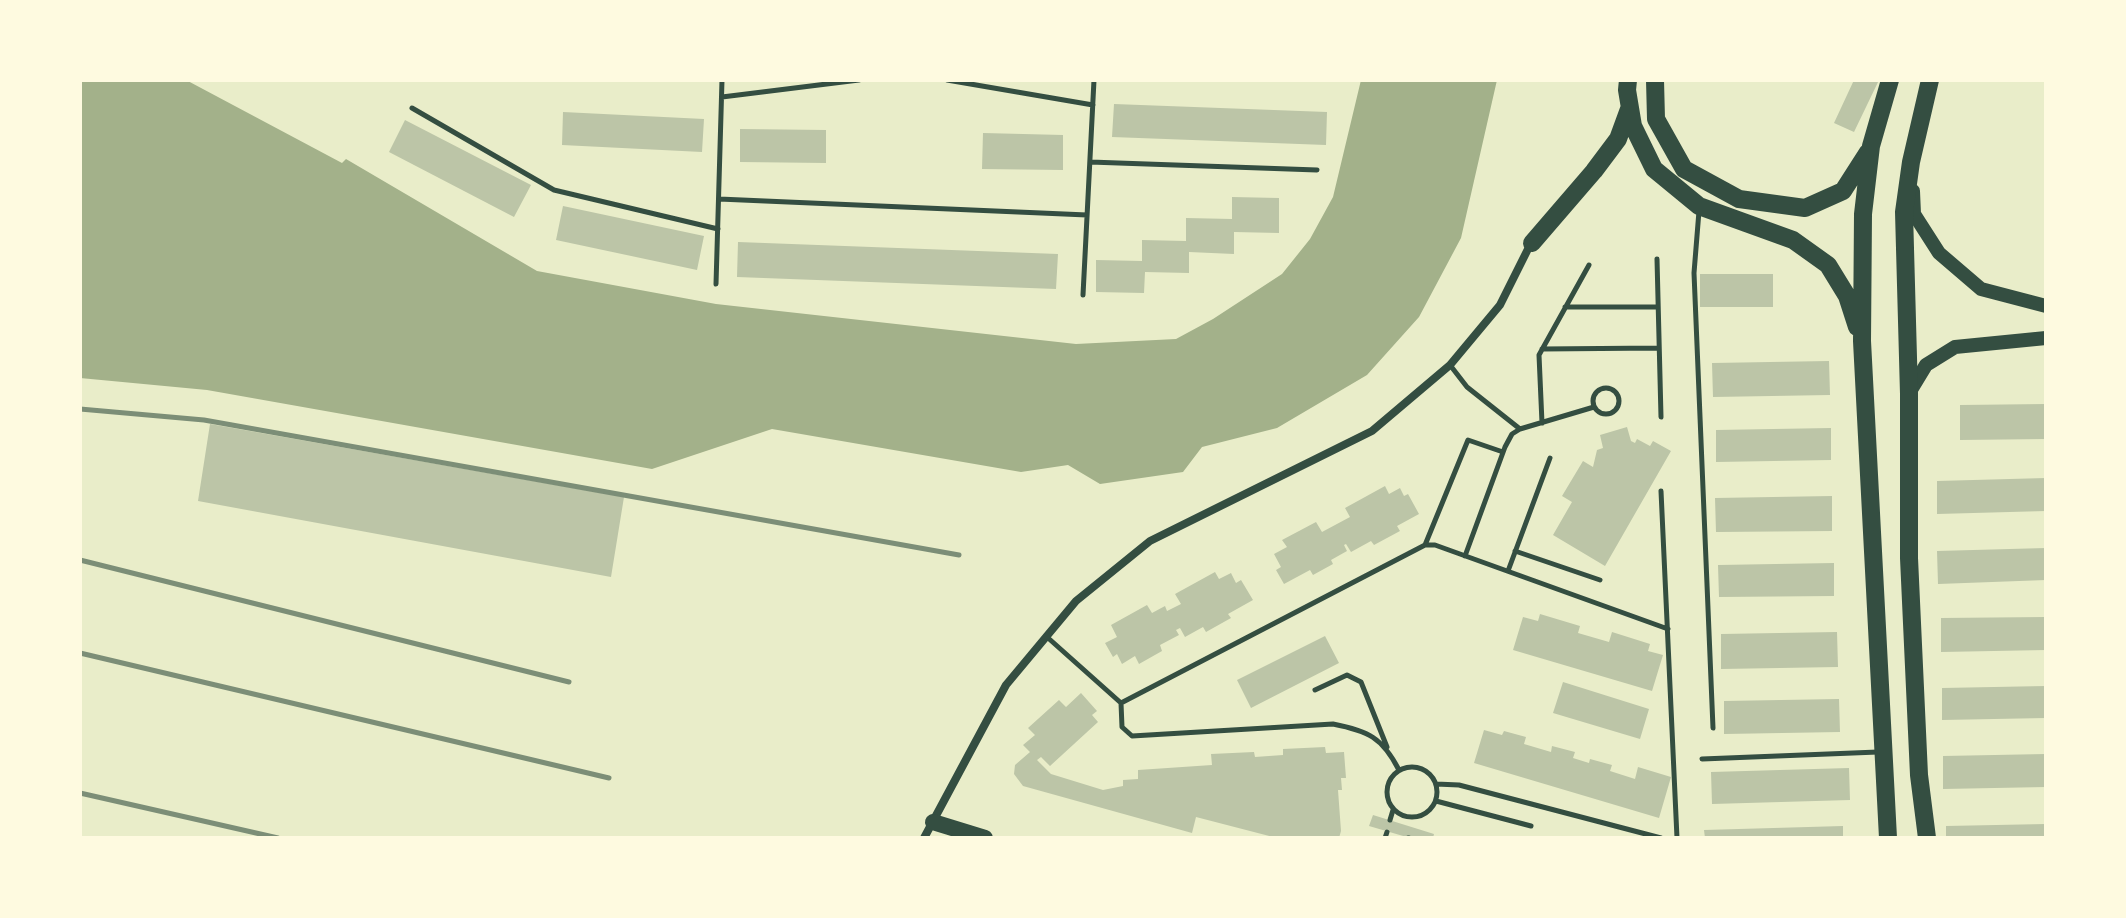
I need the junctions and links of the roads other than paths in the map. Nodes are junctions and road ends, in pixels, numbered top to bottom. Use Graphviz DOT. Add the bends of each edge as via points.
graph roads {
  1 [pos="722,80"];
  2 [pos="859,80"];
  3 [pos="947,80"];
  4 [pos="1094,80"];
  5 [pos="1628,80"];
  6 [pos="1655,80"];
  7 [pos="1890,80"];
  8 [pos="1930,80"];
  9 [pos="722,97"];
  10 [pos="1093,105"];
  11 [pos="1630,106"];
  12 [pos="412,108"];
  13 [pos="1871,146"];
  14 [pos="1090,162"];
  15 [pos="1911,162"];
  16 [pos="1317,170"];
  17 [pos="719,199"];
  18 [pos="1699,206"];
  19 [pos="1087,215"];
  20 [pos="718,229"];
  21 [pos="1532,243"];
  22 [pos="1657,259"];
  23 [pos="1589,265"];
  24 [pos="716,284"];
  25 [pos="1083,295"];
  26 [pos="2046,306"];
  27 [pos="1565,307"];
  28 [pos="1658,307"];
  29 [pos="2046,338"];
  30 [pos="1862,341"];
  31 [pos="1659,348"];
  32 [pos="1542,349"];
  33 [pos="1450,365"];
  34 [pos="1909,394"];
  35 [pos="1594,407"];
  36 [pos="1661,417"];
  37 [pos="1542,423"];
  38 [pos="1520,429"];
  39 [pos="1503,452"];
  40 [pos="1550,458"];
  41 [pos="1661,491"];
  42 [pos="1425,545"];
  43 [pos="1515,551"];
  44 [pos="1465,556"];
  45 [pos="1508,571"];
  46 [pos="1600,580"];
  47 [pos="1668,629"];
  48 [pos="1046,636"];
  49 [pos="1315,690"];
  50 [pos="1121,703"];
  51 [pos="1713,728"];
  52 [pos="1388,748"];
  53 [pos="1883,752"];
  54 [pos="1702,759"];
  55 [pos="1399,770"];
  56 [pos="1436,784"];
  57 [pos="1436,801"];
  58 [pos="1393,810"];
  59 [pos="1420,816"];
  60 [pos="1390,820"];
  61 [pos="933,822"];
  62 [pos="1531,826"];
  63 [pos="1412,827"];
  64 [pos="924,838"];
  65 [pos="985,838"];
  66 [pos="1661,838"];
  67 [pos="1677,838"];
  68 [pos="1888,838"];
  69 [pos="1927,838"];
  1 -- 9 [label="lane"];
  2 -- 9 [label="lane"];
  3 -- 10 [label="lane"];
  4 -- 10 [label="lane"];
  5 -- 11 [label="main road"];
  6 -- 13 [label="main road" via="1656,119 1684,169 1739,199 1805,208 1843,191"];
  7 -- 13 [label="main road"];
  8 -- 15 [label="main road"];
  9 -- 17 [label="lane"];
  10 -- 14 [label="lane"];
  11 -- 18 [label="main road" via="1633,126 1654,169"];
  11 -- 21 [label="main road" via="1618,139"];
  12 -- 20 [label="lane" via="554,190"];
  13 -- 30 [label="main road" via="1863,214"];
  14 -- 16 [label="lane"];
  14 -- 19 [label="lane"];
  15 -- 26 [label="street" via="1914,214 1939,253 1981,289"];
  15 -- 34 [label="main road" via="1904,212"];
  17 -- 19 [label="lane"];
  17 -- 20 [label="lane"];
  18 -- 30 [label="main road" via="1793,240 1828,265 1847,296"];
  18 -- 51 [label="lane" via="1694,273"];
  19 -- 25 [label="lane"];
  20 -- 24 [label="lane"];
  21 -- 33 [label="street" via="1500,305"];
  22 -- 28 [label="lane"];
  23 -- 27 [label="lane"];
  27 -- 28 [label="lane"];
  27 -- 32 [label="lane"];
  28 -- 31 [label="lane"];
  29 -- 34 [label="street" via="1955,347 1926,365"];
  30 -- 53 [label="main road"];
  31 -- 32 [label="lane"];
  31 -- 36 [label="lane"];
  32 -- 37 [label="lane"];
  33 -- 38 [label="lane" via="1467,387"];
  33 -- 48 [label="street" via="1372,431 1150,541 1076,601"];
  34 -- 69 [label="main road" via="1909,558"];
  35 -- 35 [label="lane" via="1613,412 1619,397 1610,388 1601,389"];
  35 -- 37 [label="lane"];
  37 -- 38 [label="lane"];
  38 -- 39 [label="lane"];
  39 -- 42 [label="lane" via="1468,440"];
  39 -- 44 [label="lane"];
  40 -- 43 [label="lane"];
  41 -- 47 [label="lane"];
  42 -- 44 [label="lane"];
  42 -- 50 [label="lane"];
  43 -- 45 [label="lane"];
  43 -- 46 [label="lane"];
  44 -- 45 [label="lane"];
  45 -- 47 [label="lane"];
  47 -- 67 [label="lane"];
  48 -- 50 [label="lane"];
  48 -- 61 [label="street" via="1006,685"];
  49 -- 52 [label="lane" via="1347,675 1361,682"];
  50 -- 52 [label="lane" via="1122,727 1132,736 1333,724 1361,730"];
  52 -- 55 [label="lane"];
  53 -- 54 [label="lane"];
  53 -- 68 [label="main road"];
  55 -- 56 [label="lane" via="1425,770"];
  55 -- 58 [label="lane" via="1386,788"];
  56 -- 57 [label="lane"];
  56 -- 66 [label="lane" via="1459,785"];
  57 -- 59 [label="lane"];
  57 -- 62 [label="lane"];
  58 -- 59 [label="lane"];
  58 -- 60 [label="lane"];
  59 -- 63 [label="lane"];
  61 -- 64 [label="street"];
  61 -- 65 [label="main road"];
}
